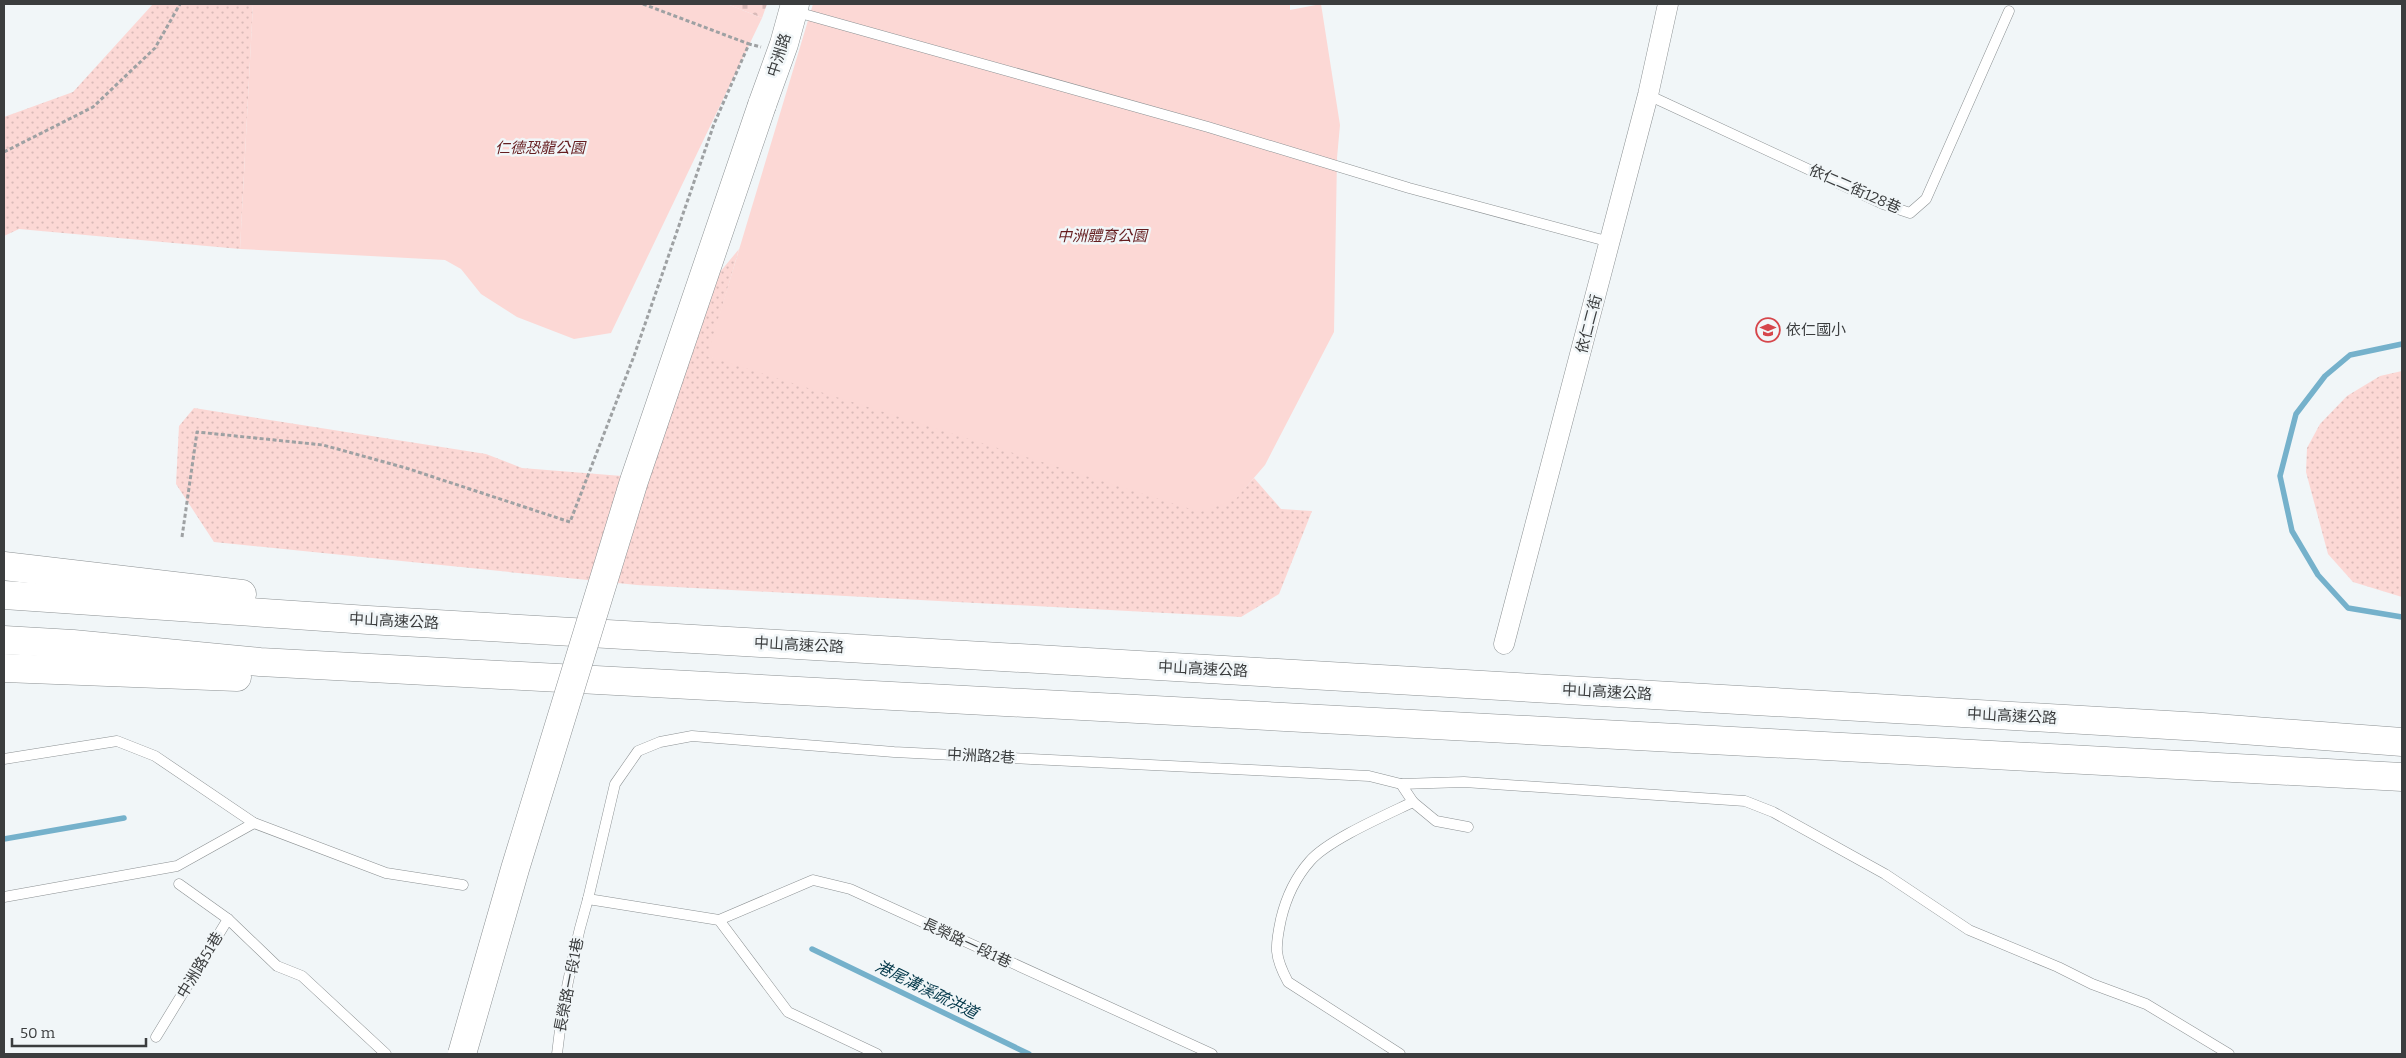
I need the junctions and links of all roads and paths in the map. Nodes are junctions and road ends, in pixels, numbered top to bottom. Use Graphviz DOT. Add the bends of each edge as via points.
graph roads {
  1 [pos="180,4"];
  2 [pos="643,4"];
  3 [pos="1668,4"];
  4 [pos="794,7"];
  5 [pos="2009,11"];
  6 [pos="749,44"];
  7 [pos="784,44"];
  8 [pos="1648,95"];
  9 [pos="4,152"];
  10 [pos="1610,242"];
  11 [pos="182,537"];
  12 [pos="4,566"];
  13 [pos="4,595"];
  14 [pos="368,620"];
  15 [pos="4,640"];
  16 [pos="1504,644"];
  17 [pos="4,668"];
  18 [pos="357,668"];
  19 [pos="2402,742"];
  20 [pos="4,759"];
  21 [pos="2402,778"];
  22 [pos="1401,784"];
  23 [pos="1413,802"];
  24 [pos="254,823"];
  25 [pos="1468,827"];
  26 [pos="179,884"];
  27 [pos="463,885"];
  28 [pos="4,897"];
  29 [pos="588,899"];
  30 [pos="228,919"];
  31 [pos="720,920"];
  32 [pos="156,1037"];
  33 [pos="386,1054"];
  34 [pos="462,1054"];
  35 [pos="557,1054"];
  36 [pos="877,1054"];
  37 [pos="1212,1054"];
  38 [pos="1400,1054"];
  39 [pos="2229,1054"];
  1 -- 9 [label="path" via="155,48 94,107"];
  2 -- 6 [label="path"];
  3 -- 8 [label="street, 依仁二街"];
  4 -- 7 [label="main road, 中洲路"];
  4 -- 10 [label="lane" via="1409,188"];
  5 -- 8 [label="lane, 依仁二街128巷" via="1926,199 1910,213 1883,204"];
  6 -- 7 [label="path" via="764,48"];
  6 -- 11 [label="path" via="714,124 634,356 570,522 406,468 323,445 197,432"];
  7 -- 34 [label="main road, 中洲路, bridge" via="634,481"];
  8 -- 10 [label="street, 依仁二街"];
  10 -- 16 [label="street, 依仁二街"];
  12 -- 14 [label="main road" via="285,599"];
  13 -- 14 [label="main road, 中山高速公路"];
  14 -- 19 [label="main road, 中山高速公路" via="2182,726"];
  15 -- 18 [label="main road"];
  17 -- 18 [label="main road" via="261,678"];
  18 -- 21 [label="main road"];
  20 -- 24 [label="lane" via="117,740 155,756"];
  22 -- 23 [label="lane"];
  22 -- 29 [label="lane, 中洲路2巷" via="1370,776 894,752 692,736 660,742 638,751 615,784"];
  22 -- 39 [label="lane, 中洲路2巷" via="1464,782 1746,801 1773,812 1885,874 1969,930 2146,1004"];
  23 -- 25 [label="lane" via="1436,821"];
  23 -- 38 [label="lane" via="1357,829 1310,860 1286,898 1277,941 1278,962 1288,982"];
  24 -- 27 [label="lane" via="386,872"];
  24 -- 28 [label="lane" via="177,866"];
  26 -- 30 [label="lane"];
  29 -- 31 [label="lane"];
  29 -- 35 [label="lane, 長榮路一段1巷" via="564,999"];
  30 -- 32 [label="lane, 中洲路51巷"];
  30 -- 33 [label="lane, 中洲路51巷" via="277,966 302,976"];
  31 -- 36 [label="lane" via="788,1012"];
  31 -- 37 [label="lane, 長榮路一段1巷" via="813,880 850,889"];
}
